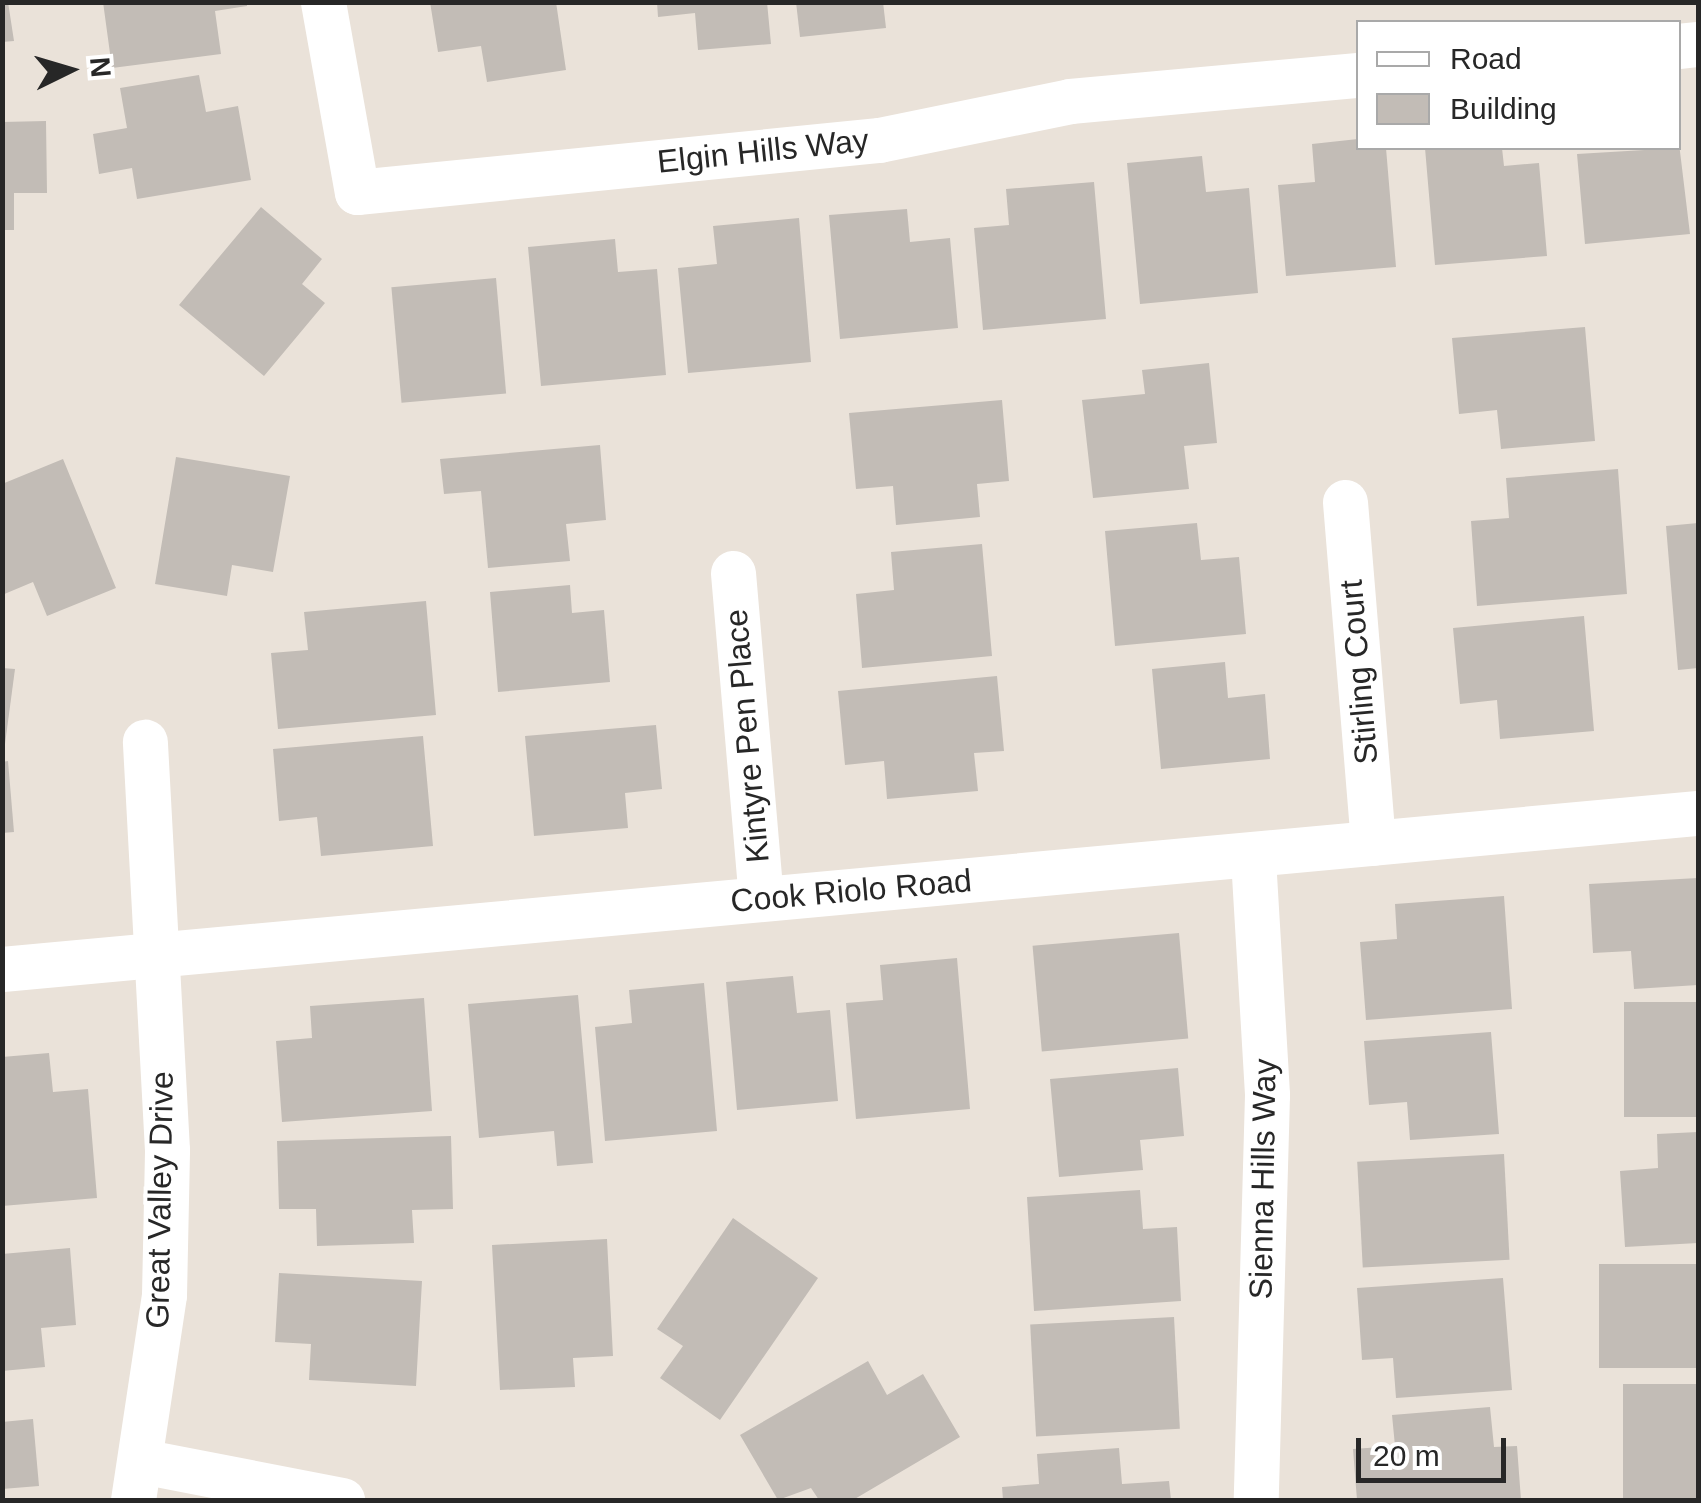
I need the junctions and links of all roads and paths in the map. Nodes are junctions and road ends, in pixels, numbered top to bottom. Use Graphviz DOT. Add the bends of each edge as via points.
graph roads {
  1 [pos="323,2"];
  2 [pos="1356,75"];
  3 [pos="1346,502"];
  4 [pos="733,574"];
  5 [pos="145,742"];
  6 [pos="1698,813"];
  7 [pos="1373,842"];
  8 [pos="1253,858"];
  9 [pos="761,898"];
  10 [pos="157,958"];
  11 [pos="2,968"];
  12 [pos="137,1481"];
  13 [pos="342,1500"];
  14 [pos="1256,1500"];
  1 -- 2 [label="street, Elgin Hills Way" via="357,192 880,140 1070,102"];
  3 -- 7 [label="street, Stirling Court"];
  4 -- 9 [label="street, Kintyre Pen Place"];
  5 -- 10 [label="street, Great Valley Drive"];
  6 -- 7 [label="street, Cook Riolo Road"];
  7 -- 8 [label="street, Cook Riolo Road"];
  8 -- 9 [label="street, Cook Riolo Road"];
  8 -- 14 [label="street, Sienna Hills Way" via="1267,1094"];
  9 -- 10 [label="street, Cook Riolo Road"];
  10 -- 11 [label="street, Cook Riolo Road"];
  10 -- 12 [label="street, Great Valley Drive" via="167,1150 164,1295"];
  12 -- 13 [label="street"];
}
